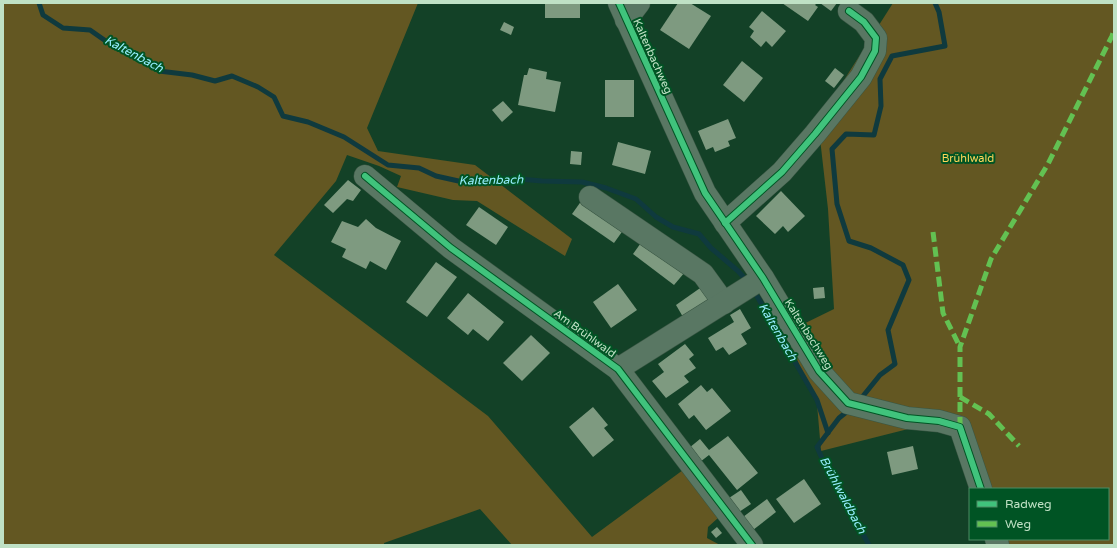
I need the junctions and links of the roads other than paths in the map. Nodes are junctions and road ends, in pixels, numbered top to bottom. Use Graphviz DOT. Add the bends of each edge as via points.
graph roads {
  1 [pos="639,3"];
  2 [pos="849,10"];
  3 [pos="622,11"];
  4 [pos="365,176"];
  5 [pos="590,197"];
  6 [pos="725,222"];
  7 [pos="763,278"];
  8 [pos="724,303"];
  9 [pos="618,369"];
  10 [pos="981,488"];
  11 [pos="752,545"];
  1 -- 3 [label="street, Kaltenbachweg"];
  2 -- 6 [label="street" via="864,22 876,38 875,52 861,77 782,172"];
  3 -- 6 [label="street, Kaltenbachweg" via="704,194"];
  4 -- 9 [label="street, Am Brühlwald" via="451,248"];
  5 -- 8 [label="street" via="703,274"];
  6 -- 7 [label="street, Kaltenbachweg"];
  7 -- 8 [label="street, Am Brühlwald"];
  7 -- 10 [label="street, Kaltenbachweg" via="819,371 848,403 907,418 939,421 960,427"];
  8 -- 9 [label="street, Am Brühlwald"];
  9 -- 11 [label="street, Am Brühlwald"];
}
